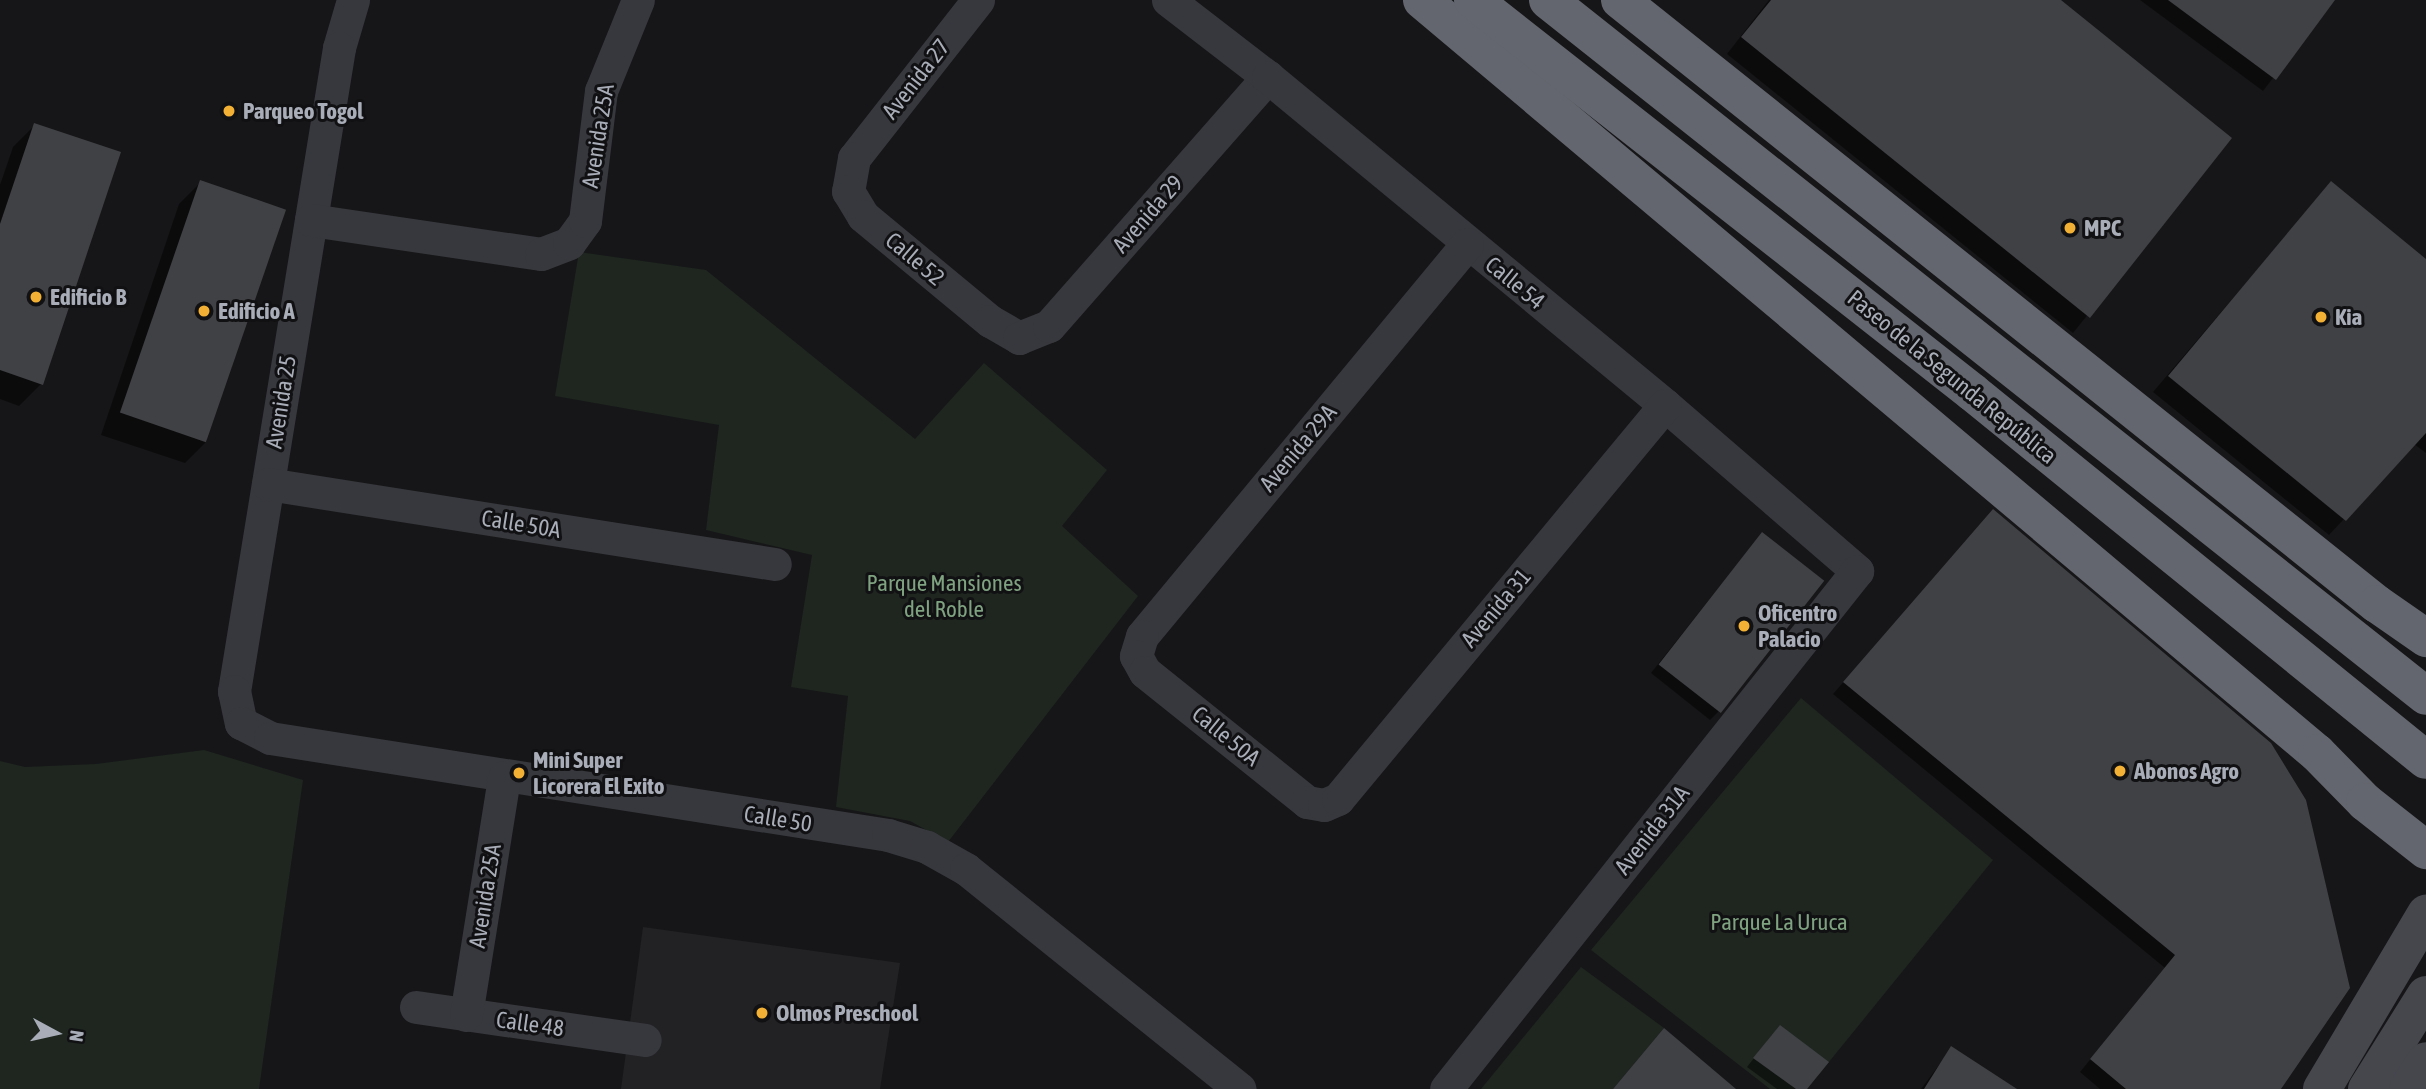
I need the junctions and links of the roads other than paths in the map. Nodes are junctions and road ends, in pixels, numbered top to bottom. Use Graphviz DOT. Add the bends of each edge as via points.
graph roads {
  1 [pos="353,0"];
  2 [pos="638,0"];
  3 [pos="978,0"];
  4 [pos="1168,0"];
  5 [pos="1422,0"];
  6 [pos="1473,0"];
  7 [pos="1548,0"];
  8 [pos="1620,2"];
  9 [pos="1268,76"];
  10 [pos="854,158"];
  11 [pos="311,220"];
  12 [pos="1467,244"];
  13 [pos="1019,338"];
  14 [pos="1665,405"];
  15 [pos="268,484"];
  16 [pos="775,564"];
  17 [pos="1857,571"];
  18 [pos="2377,604"];
  19 [pos="2426,638"];
  20 [pos="2426,649"];
  21 [pos="1136,656"];
  22 [pos="2422,693"];
  23 [pos="241,723"];
  24 [pos="2426,761"];
  25 [pos="504,777"];
  26 [pos="1324,805"];
  27 [pos="2426,850"];
  28 [pos="2426,914"];
  29 [pos="2426,995"];
  30 [pos="416,1007"];
  31 [pos="466,1015"];
  32 [pos="645,1040"];
  33 [pos="2426,1061"];
  34 [pos="1240,1089"];
  35 [pos="1446,1089"];
  36 [pos="2322,1089"];
  37 [pos="2367,1089"];
  38 [pos="2408,1089"];
  1 -- 11 [label="street, Avenida 25" via="344,23"];
  2 -- 11 [label="street, Avenida 25A" via="601,91 585,221 569,243 541,254"];
  3 -- 10 [label="street, Avenida 27"];
  4 -- 9 [label="street, Calle 54"];
  5 -- 27 [label="highway"];
  6 -- 24 [label="highway, Paseo de la Segunda República" via="1972,392"];
  7 -- 22 [label="highway, Paseo de la Segunda República"];
  8 -- 18 [label="highway"];
  9 -- 12 [label="street, Calle 54"];
  9 -- 13 [label="street, Avenida 29" via="1049,326"];
  10 -- 13 [label="street, Calle 52" via="848,191 863,216 990,321"];
  11 -- 15 [label="street, Avenida 25"];
  12 -- 14 [label="street, Calle 54"];
  12 -- 21 [label="street, Avenida 29A" via="1142,636"];
  14 -- 17 [label="street, Calle 54"];
  14 -- 26 [label="street, Avenida 31" via="1338,799"];
  15 -- 16 [label="street, Calle 50A"];
  15 -- 23 [label="street, Avenida 25" via="234,691"];
  17 -- 35 [label="street, Avenida 31A"];
  18 -- 19 [label="highway"];
  18 -- 20 [label="highway"];
  21 -- 26 [label="street, Calle 50A" via="1145,672 1307,802"];
  23 -- 25 [label="street, Calle 50" via="270,738"];
  25 -- 31 [label="street, Avenida 25A"];
  25 -- 34 [label="street, Calle 50" via="888,835 927,848 966,869"];
  28 -- 36 [label="main road"];
  29 -- 37 [label="main road"];
  30 -- 31 [label="street, Calle 48"];
  31 -- 32 [label="street, Calle 48"];
  33 -- 38 [label="main road"];
}
